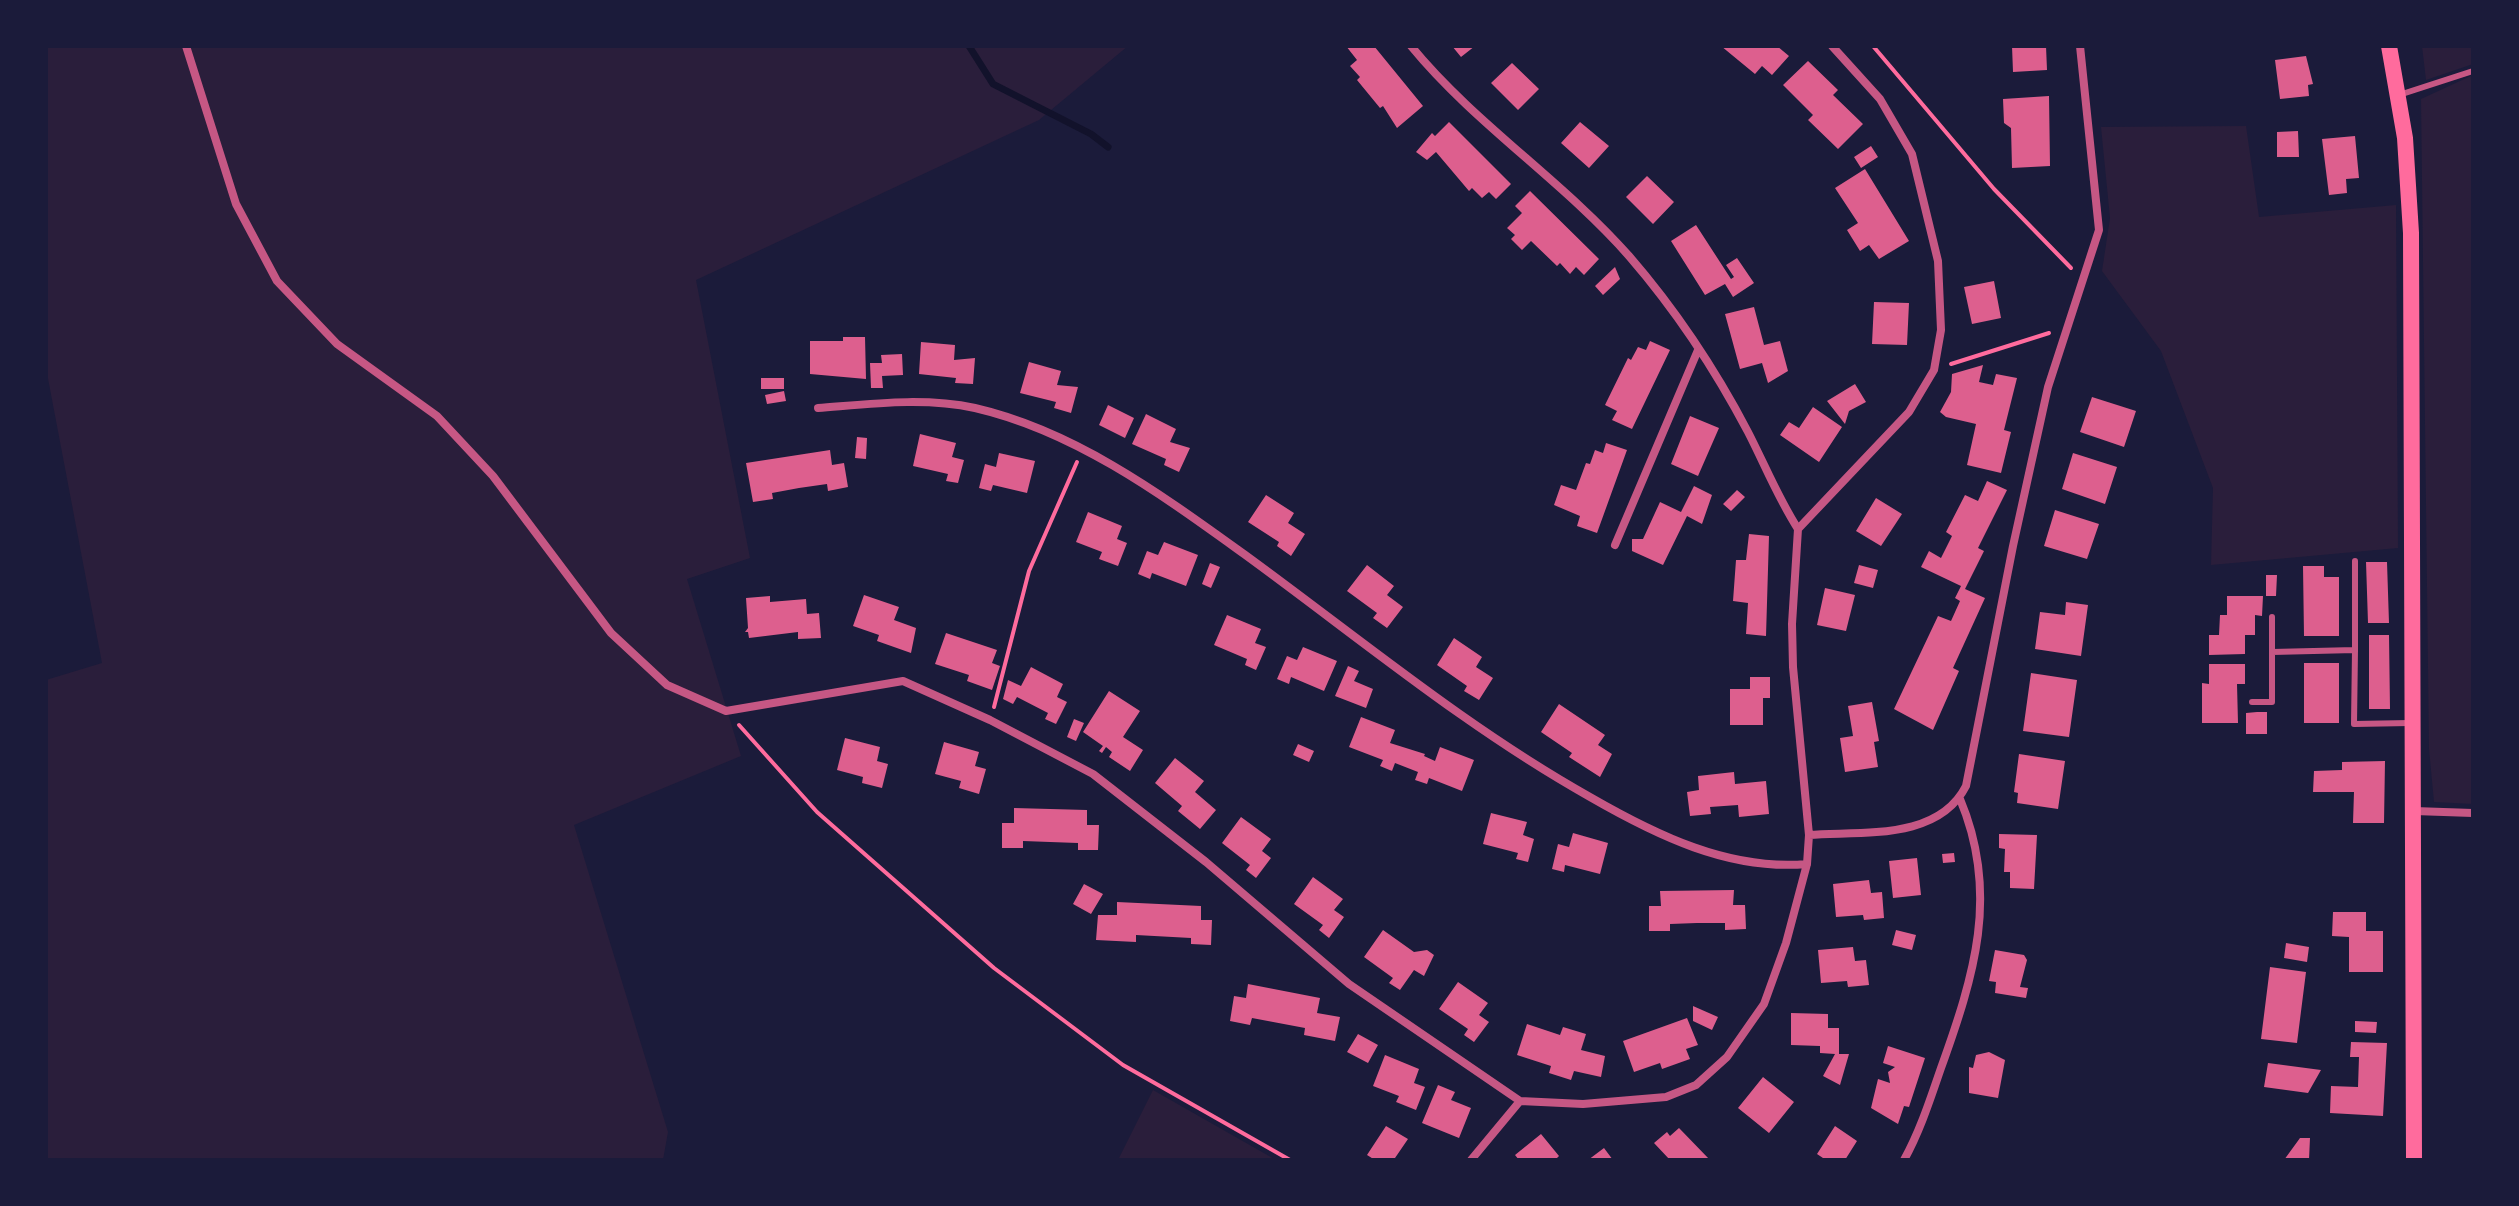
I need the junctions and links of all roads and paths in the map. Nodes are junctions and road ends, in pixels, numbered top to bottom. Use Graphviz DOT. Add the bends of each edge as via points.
graph roads {
  1 [pos="186,46"];
  2 [pos="1411,46"];
  3 [pos="1832,46"];
  4 [pos="1873,46"];
  5 [pos="2080,46"];
  6 [pos="2389,46"];
  7 [pos="2473,71"];
  8 [pos="2399,95"];
  9 [pos="2084,281"];
  10 [pos="2067,327"];
  11 [pos="1698,350"];
  12 [pos="1934,370"];
  13 [pos="818,408"];
  14 [pos="1082,449"];
  15 [pos="1798,529"];
  16 [pos="1615,545"];
  17 [pos="2355,561"];
  18 [pos="2272,617"];
  19 [pos="2355,650"];
  20 [pos="2272,652"];
  21 [pos="2252,702"];
  22 [pos="726,711"];
  23 [pos="990,720"];
  24 [pos="2414,723"];
  25 [pos="1960,799"];
  26 [pos="2414,811"];
  27 [pos="2473,813"];
  28 [pos="1809,835"];
  29 [pos="1807,864"];
  30 [pos="1520,1101"];
  31 [pos="1476,1158"];
  32 [pos="1290,1160"];
  33 [pos="1904,1160"];
  34 [pos="2414,1160"];
  1 -- 22 [label="street" via="236,204 277,281 337,344 437,416 493,476 611,633 667,685"];
  2 -- 11 [label="street" via="1441,83 1594,219 1639,269"];
  3 -- 12 [label="street" via="1880,99 1912,154 1938,261 1941,330"];
  4 -- 9 [label="path" via="1994,189"];
  5 -- 9 [label="street" via="2100,220"];
  6 -- 8 [label="main road"];
  7 -- 8 [label="lane"];
  8 -- 24 [label="main road" via="2411,233"];
  9 -- 10 [label="street"];
  10 -- 12 [label="path"];
  10 -- 25 [label="street" via="2048,387"];
  11 -- 15 [label="street" via="1748,431"];
  11 -- 16 [label="street"];
  12 -- 15 [label="street" via="1909,412"];
  13 -- 14 [label="street" via="903,401 974,408 1061,436"];
  14 -- 23 [label="path" via="1029,571"];
  14 -- 29 [label="street" via="1193,517 1441,701 1593,799 1690,847 1752,861"];
  15 -- 28 [label="street" via="1793,667"];
  17 -- 19 [label="lane"];
  18 -- 20 [label="lane"];
  19 -- 20 [label="lane"];
  19 -- 24 [label="lane" via="2354,724"];
  20 -- 21 [label="lane" via="2272,702"];
  22 -- 23 [label="street" via="903,681"];
  22 -- 32 [label="path" via="817,812 994,968 1123,1065"];
  23 -- 30 [label="street" via="1093,774 1349,984"];
  24 -- 26 [label="main road"];
  25 -- 28 [label="street" via="1934,820 1915,826"];
  25 -- 33 [label="street" via="1979,860 1977,950 1964,1004"];
  26 -- 27 [label="street"];
  26 -- 34 [label="main road"];
  28 -- 29 [label="street"];
  29 -- 30 [label="street" via="1773,984 1752,1026 1713,1072 1666,1097 1583,1104"];
  30 -- 31 [label="street"];
}
